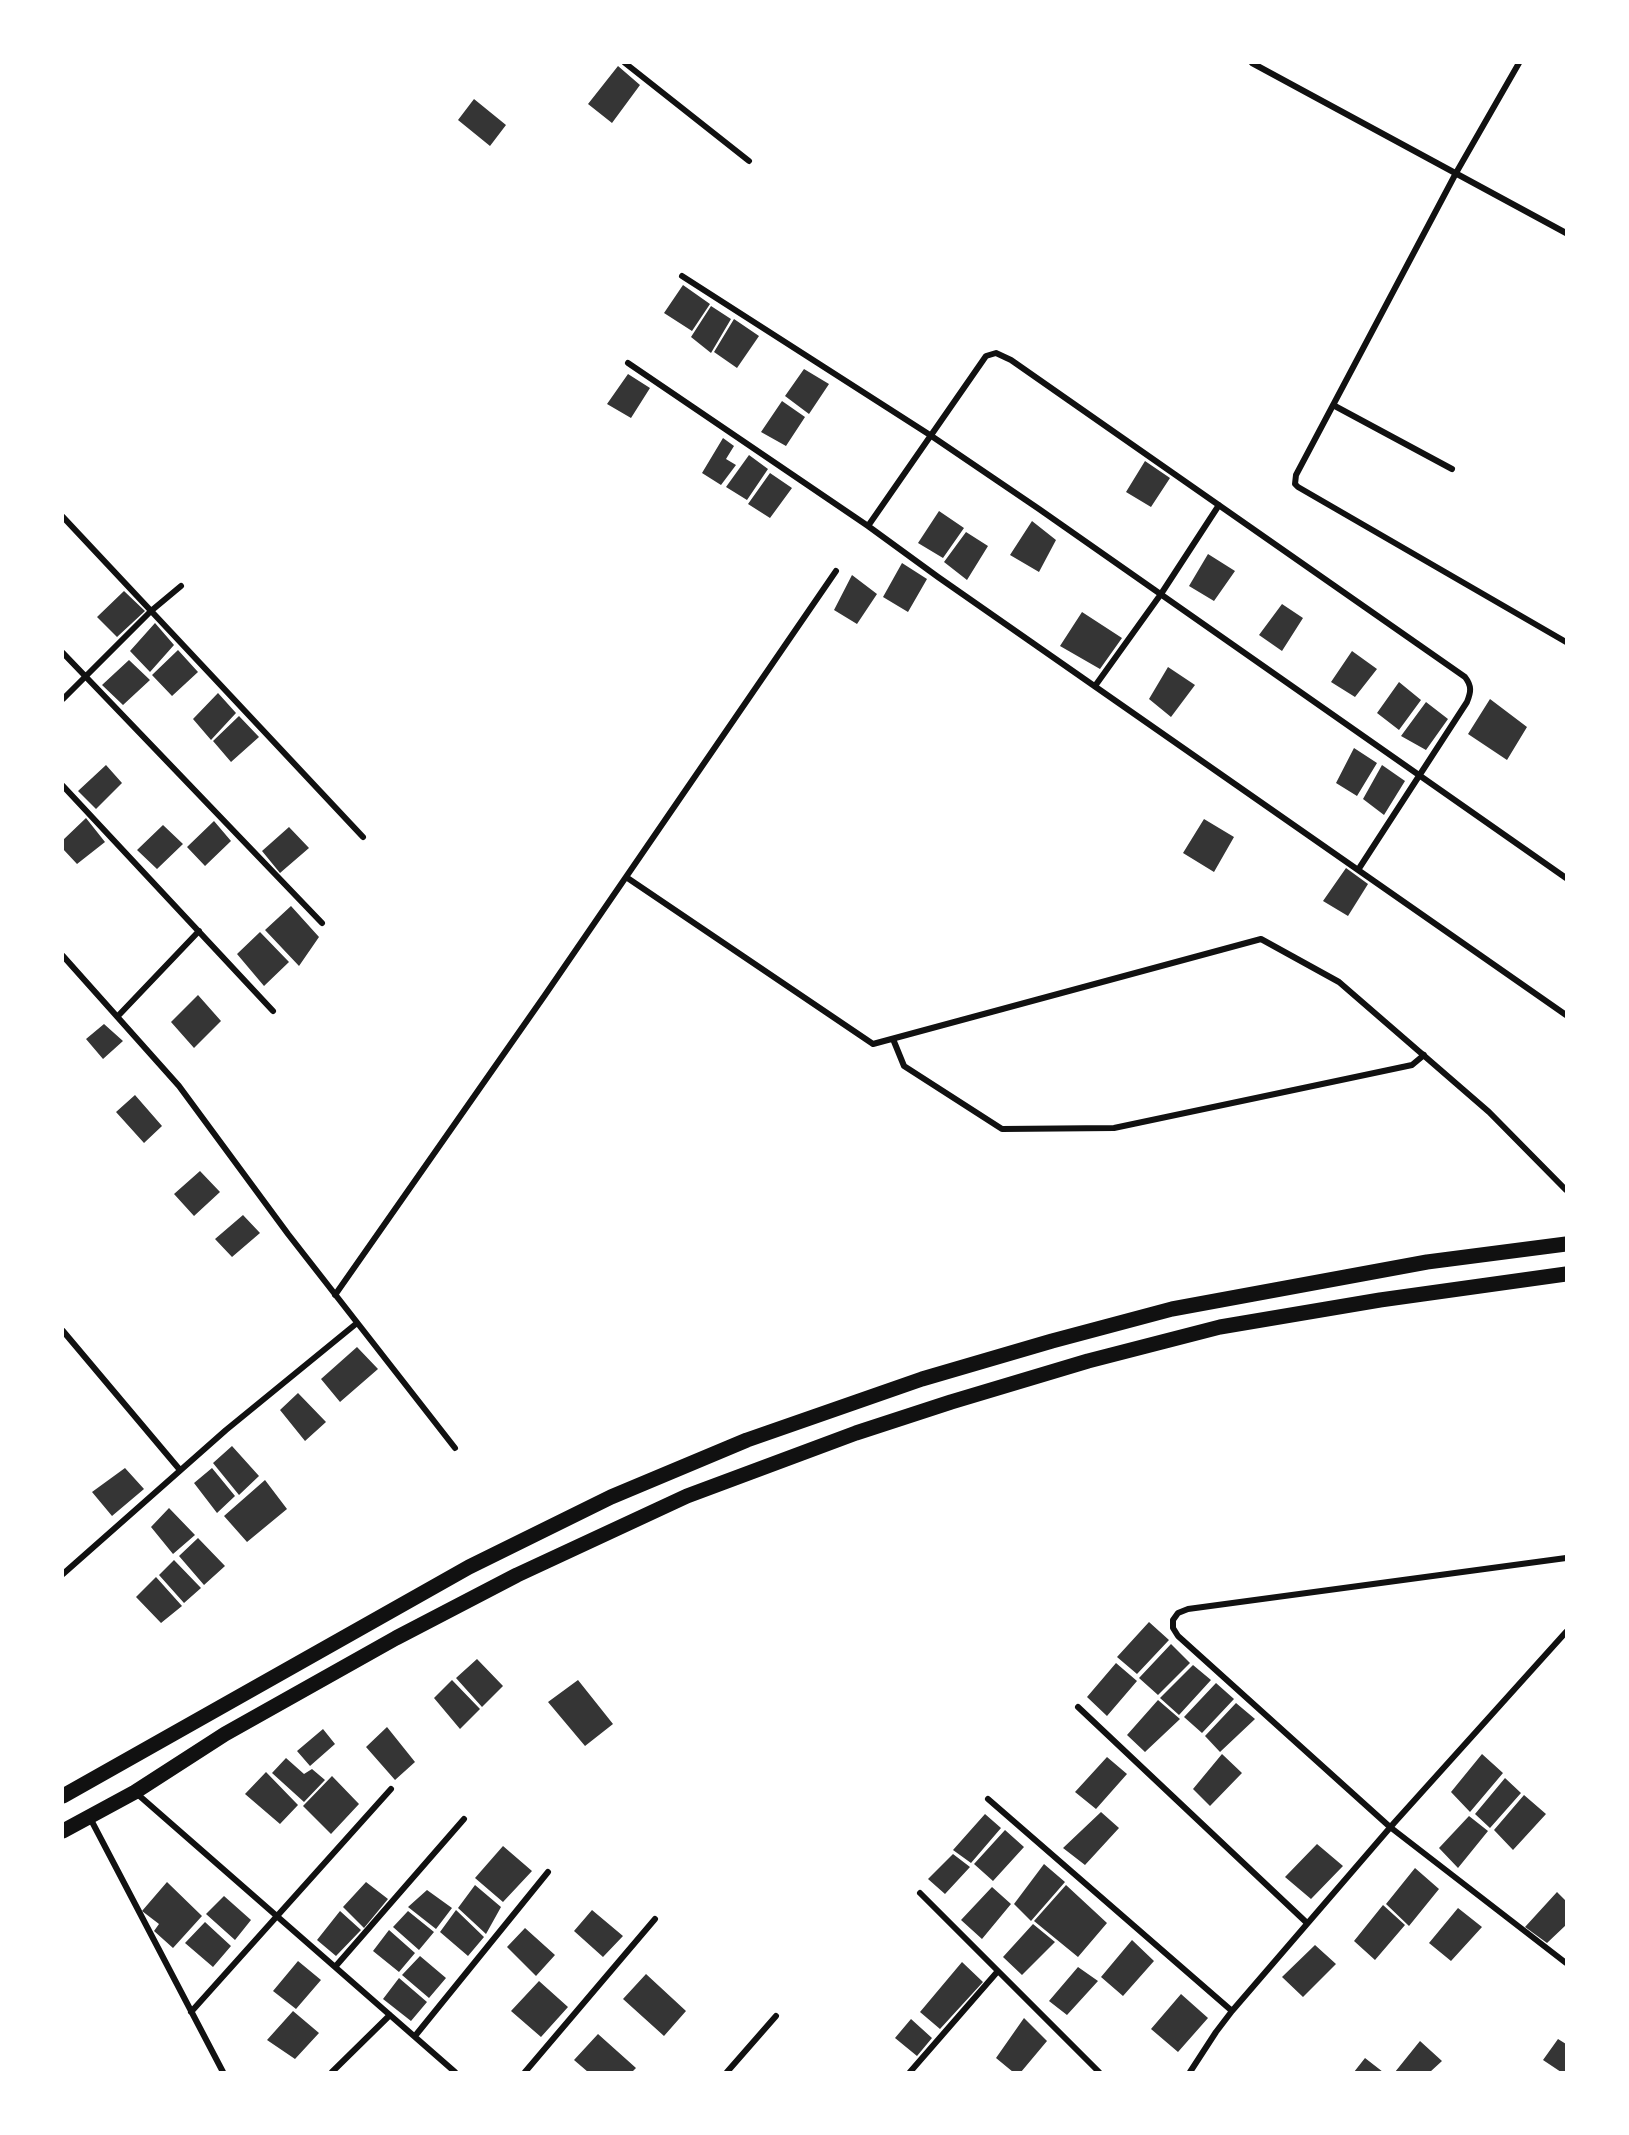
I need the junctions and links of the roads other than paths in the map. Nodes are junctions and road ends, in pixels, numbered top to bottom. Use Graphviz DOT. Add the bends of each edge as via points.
graph roads {
  1 [pos="625,63"];
  2 [pos="1252,63"];
  3 [pos="1519,63"];
  4 [pos="749,161"];
  5 [pos="1456,173"];
  6 [pos="1566,233"];
  7 [pos="682,276"];
  8 [pos="628,363"];
  9 [pos="1333,405"];
  10 [pos="930,435"];
  11 [pos="1452,468"];
  12 [pos="1219,505"];
  13 [pos="63,517"];
  14 [pos="868,526"];
  15 [pos="836,571"];
  16 [pos="181,586"];
  17 [pos="1161,594"];
  18 [pos="151,611"];
  19 [pos="1566,642"];
  20 [pos="63,653"];
  21 [pos="86,678"];
  22 [pos="1095,686"];
  23 [pos="63,699"];
  24 [pos="1419,775"];
  25 [pos="63,786"];
  26 [pos="363,837"];
  27 [pos="1358,870"];
  28 [pos="626,877"];
  29 [pos="1566,878"];
  30 [pos="322,923"];
  31 [pos="199,932"];
  32 [pos="63,956"];
  33 [pos="273,1011"];
  34 [pos="1566,1015"];
  35 [pos="118,1016"];
  36 [pos="893,1039"];
  37 [pos="1424,1055"];
  38 [pos="1566,1190"];
  39 [pos="1566,1244"];
  40 [pos="1566,1274"];
  41 [pos="335,1294"];
  42 [pos="357,1323"];
  43 [pos="63,1331"];
  44 [pos="456,1448"];
  45 [pos="180,1470"];
  46 [pos="1566,1558"];
  47 [pos="63,1574"];
  48 [pos="1566,1632"];
  49 [pos="1078,1707"];
  50 [pos="391,1789"];
  51 [pos="135,1792"];
  52 [pos="63,1796"];
  53 [pos="988,1799"];
  54 [pos="88,1816"];
  55 [pos="464,1819"];
  56 [pos="1390,1827"];
  57 [pos="63,1831"];
  58 [pos="548,1872"];
  59 [pos="920,1893"];
  60 [pos="276,1916"];
  61 [pos="655,1918"];
  62 [pos="1307,1923"];
  63 [pos="1566,1963"];
  64 [pos="335,1967"];
  65 [pos="998,1971"];
  66 [pos="1232,2011"];
  67 [pos="191,2012"];
  68 [pos="390,2015"];
  69 [pos="776,2016"];
  70 [pos="415,2036"];
  71 [pos="223,2072"];
  72 [pos="332,2072"];
  73 [pos="455,2072"];
  74 [pos="525,2072"];
  75 [pos="727,2072"];
  76 [pos="910,2072"];
  77 [pos="1099,2072"];
  78 [pos="1190,2072"];
  1 -- 4 [label="street"];
  2 -- 5 [label="street"];
  3 -- 5 [label="street"];
  5 -- 6 [label="street"];
  5 -- 9 [label="street"];
  7 -- 10 [label="street"];
  8 -- 14 [label="street"];
  9 -- 11 [label="street"];
  9 -- 19 [label="street" via="1296,475 1295,484"];
  10 -- 12 [label="street" via="986,356 996,353"];
  10 -- 14 [label="street"];
  10 -- 17 [label="street"];
  12 -- 17 [label="street"];
  12 -- 24 [label="street" via="1465,677 1471,693 1467,702"];
  13 -- 18 [label="street"];
  14 -- 22 [label="street"];
  15 -- 28 [label="street"];
  16 -- 18 [label="street"];
  17 -- 22 [label="street"];
  17 -- 24 [label="street"];
  18 -- 21 [label="street"];
  18 -- 26 [label="street"];
  20 -- 21 [label="street"];
  21 -- 23 [label="street"];
  21 -- 30 [label="street"];
  22 -- 27 [label="street"];
  24 -- 27 [label="street"];
  24 -- 29 [label="street"];
  25 -- 31 [label="street"];
  27 -- 34 [label="street"];
  28 -- 36 [label="street" via="873,1044"];
  28 -- 41 [label="street"];
  31 -- 33 [label="street"];
  31 -- 35 [label="street"];
  32 -- 35 [label="street"];
  35 -- 41 [label="street" via="179,1086"];
  36 -- 37 [label="street" via="904,1066 1002,1129 1114,1128 1412,1065"];
  36 -- 37 [label="street" via="1261,939 1339,982"];
  37 -- 38 [label="street" via="1489,1112"];
  39 -- 52 [label="highway" via="1428,1262 1172,1309 922,1379 747,1440 611,1497 469,1567"];
  40 -- 51 [label="highway" via="1220,1327 1077,1364 856,1433 687,1496 518,1575 225,1734"];
  41 -- 42 [label="street"];
  42 -- 44 [label="street"];
  42 -- 45 [label="street"];
  43 -- 45 [label="street"];
  45 -- 47 [label="street"];
  46 -- 56 [label="street" via="1188,1609 1173,1620 1178,1636"];
  48 -- 56 [label="street"];
  49 -- 62 [label="street"];
  50 -- 60 [label="street"];
  51 -- 54 [label="highway"];
  51 -- 60 [label="street"];
  53 -- 66 [label="street"];
  54 -- 57 [label="highway"];
  54 -- 67 [label="street"];
  55 -- 64 [label="street"];
  56 -- 62 [label="street"];
  56 -- 63 [label="street"];
  58 -- 70 [label="street"];
  59 -- 65 [label="street"];
  60 -- 64 [label="street"];
  60 -- 67 [label="street"];
  61 -- 74 [label="street"];
  62 -- 66 [label="street"];
  64 -- 68 [label="street"];
  65 -- 76 [label="street"];
  65 -- 77 [label="street"];
  66 -- 78 [label="street"];
  67 -- 71 [label="street"];
  68 -- 70 [label="street"];
  68 -- 72 [label="street"];
  69 -- 75 [label="street"];
  70 -- 73 [label="street"];
}
